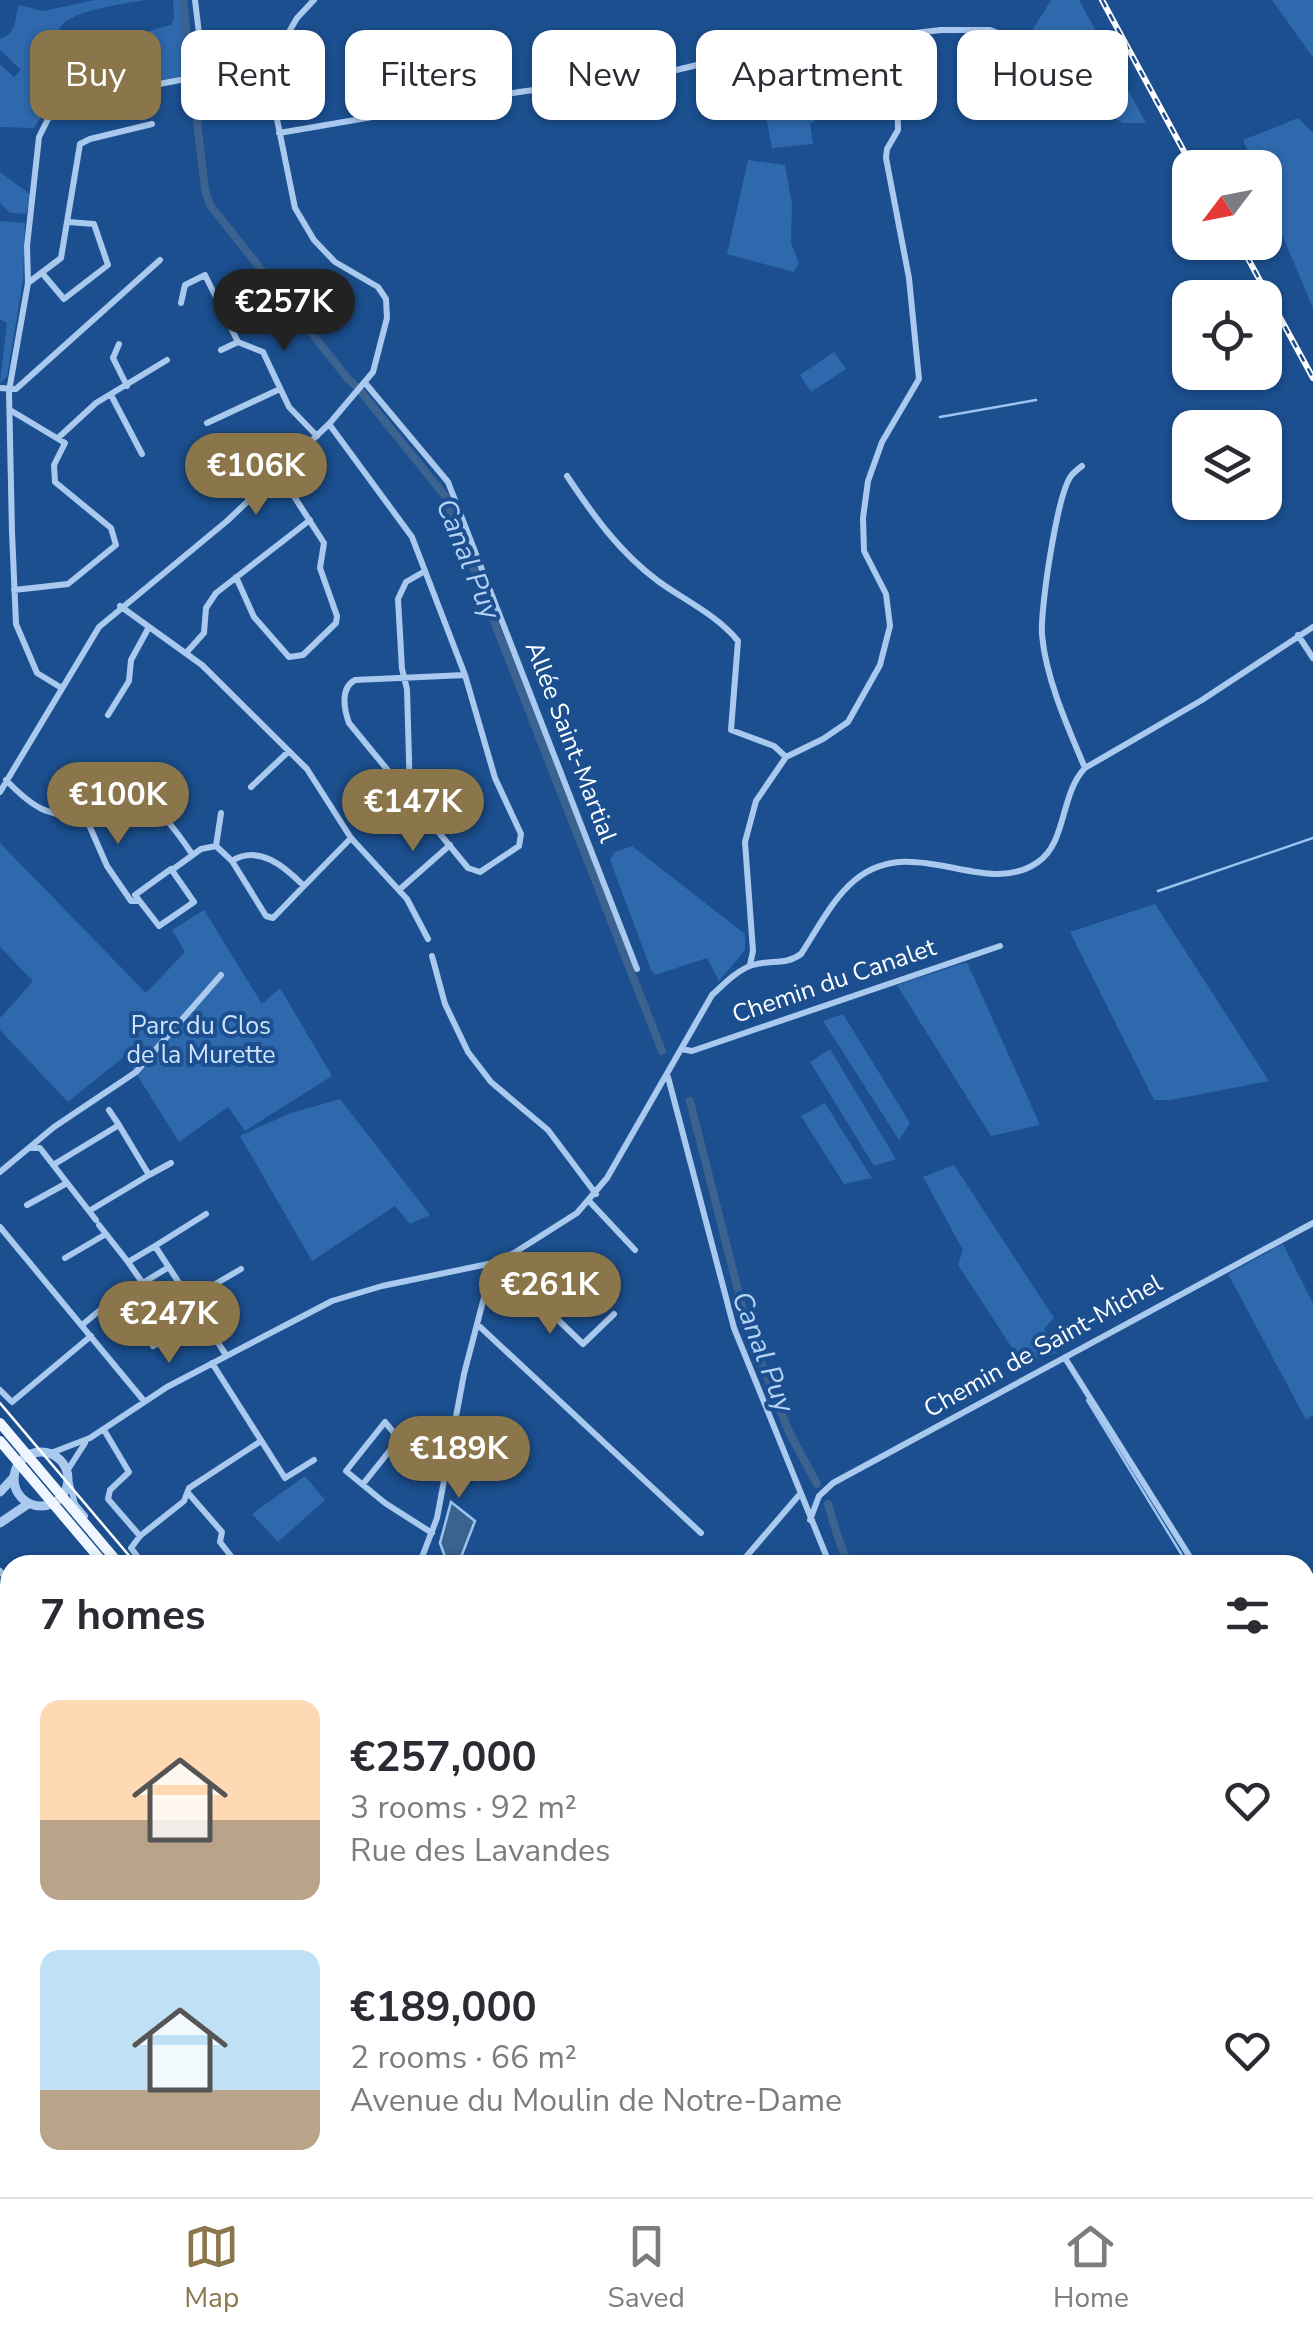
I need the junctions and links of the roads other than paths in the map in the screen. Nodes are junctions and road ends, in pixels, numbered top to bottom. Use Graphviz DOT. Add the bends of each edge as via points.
graph roads {
  1 [pos="195,0"];
  2 [pos="314,0"];
  3 [pos="199,30"];
  4 [pos="290,30"];
  5 [pos="696,65"];
  6 [pos="180,80"];
  7 [pos="277,120"];
  8 [pos="898,120"];
  9 [pos="152,124"];
  10 [pos="279,133"];
  11 [pos="68,222"];
  12 [pos="160,260"];
  13 [pos="42,273"];
  14 [pos="28,282"];
  15 [pos="180,304"];
  16 [pos="238,342"];
  17 [pos="119,344"];
  18 [pos="222,350"];
  19 [pos="168,360"];
  20 [pos="127,386"];
  21 [pos="0,388"];
  22 [pos="280,389"];
  23 [pos="362,389"];
  24 [pos="9,392"];
  25 [pos="111,395"];
  26 [pos="10,410"];
  27 [pos="208,423"];
  28 [pos="329,424"];
  29 [pos="317,436"];
  30 [pos="58,438"];
  31 [pos="142,454"];
  32 [pos="1082,466"];
  33 [pos="278,473"];
  34 [pos="567,476"];
  35 [pos="310,520"];
  36 [pos="425,570"];
  37 [pos="236,577"];
  38 [pos="14,590"];
  39 [pos="120,606"];
  40 [pos="1313,626"];
  41 [pos="150,627"];
  42 [pos="1298,635"];
  43 [pos="186,653"];
  44 [pos="1313,658"];
  45 [pos="465,675"];
  46 [pos="404,678"];
  47 [pos="60,688"];
  48 [pos="108,716"];
  49 [pos="289,751"];
  50 [pos="786,757"];
  51 [pos="1084,768"];
  52 [pos="6,780"];
  53 [pos="250,786"];
  54 [pos="0,792"];
  55 [pos="410,796"];
  56 [pos="221,813"];
  57 [pos="86,818"];
  58 [pos="351,838"];
  59 [pos="450,845"];
  60 [pos="216,846"];
  61 [pos="192,854"];
  62 [pos="232,861"];
  63 [pos="172,870"];
  64 [pos="304,886"];
  65 [pos="399,890"];
  66 [pos="139,900"];
  67 [pos="428,939"];
  68 [pos="1000,946"];
  69 [pos="432,956"];
  70 [pos="750,965"];
  71 [pos="637,969"];
  72 [pos="220,975"];
  73 [pos="668,1049"];
  74 [pos="681,1049"];
  75 [pos="674,1062"];
  76 [pos="667,1076"];
  77 [pos="110,1110"];
  78 [pos="119,1125"];
  79 [pos="28,1148"];
  80 [pos="171,1162"];
  81 [pos="53,1165"];
  82 [pos="0,1172"];
  83 [pos="150,1175"];
  84 [pos="67,1183"];
  85 [pos="596,1194"];
  86 [pos="590,1202"];
  87 [pos="28,1205"];
  88 [pos="89,1212"];
  89 [pos="206,1214"];
  90 [pos="1313,1224"];
  91 [pos="0,1227"];
  92 [pos="106,1234"];
  93 [pos="155,1246"];
  94 [pos="634,1250"];
  95 [pos="514,1253"];
  96 [pos="65,1258"];
  97 [pos="128,1262"];
  98 [pos="493,1263"];
  99 [pos="169,1266"];
  100 [pos="242,1269"];
  101 [pos="142,1282"];
  102 [pos="190,1299"];
  103 [pos="614,1314"];
  104 [pos="203,1319"];
  105 [pos="477,1324"];
  106 [pos="82,1325"];
  107 [pos="92,1336"];
  108 [pos="153,1346"];
  109 [pos="226,1355"];
  110 [pos="1065,1358"];
  111 [pos="212,1362"];
  112 [pos="0,1390"];
  113 [pos="144,1401"];
  114 [pos="0,1423"];
  115 [pos="104,1430"];
  116 [pos="90,1438"];
  117 [pos="0,1441"];
  118 [pos="262,1441"];
  119 [pos="51,1454"];
  120 [pos="23,1459"];
  121 [pos="314,1460"];
  122 [pos="68,1473"];
  123 [pos="14,1477"];
  124 [pos="363,1484"];
  125 [pos="0,1492"];
  126 [pos="189,1494"];
  127 [pos="800,1494"];
  128 [pos="58,1500"];
  129 [pos="28,1504"];
  130 [pos="810,1520"];
  131 [pos="0,1523"];
  132 [pos="432,1533"];
  133 [pos="701,1533"];
  134 [pos="140,1536"];
  135 [pos="108,1550"];
  136 [pos="97,1555"];
  137 [pos="112,1555"];
  138 [pos="136,1555"];
  139 [pos="230,1555"];
  140 [pos="423,1555"];
  141 [pos="748,1555"];
  142 [pos="826,1555"];
  143 [pos="1189,1555"];
  1 -- 3 [label="street"];
  2 -- 4 [label="street"];
  5 -- 10 [label="street"];
  6 -- 14 [label="street" via="92,97 50,116 43,126"];
  7 -- 10 [label="street"];
  8 -- 50 [label="street" via="886,158 909,278 919,379 882,442 862,526 890,626 880,665 848,722"];
  9 -- 11 [label="street" via="80,144"];
  10 -- 23 [label="street" via="294,208 314,240 386,298 382,341"];
  11 -- 13 [label="street" via="62,258"];
  11 -- 13 [label="street" via="94,224 108,265 64,299"];
  12 -- 24 [label="street"];
  13 -- 14 [label="street"];
  14 -- 24 [label="street"];
  15 -- 16 [label="street" via="186,285 206,275"];
  16 -- 18 [label="street"];
  16 -- 22 [label="street" via="263,352"];
  17 -- 20 [label="street" via="113,358"];
  19 -- 20 [label="street"];
  20 -- 25 [label="street"];
  21 -- 24 [label="street"];
  22 -- 27 [label="street"];
  22 -- 29 [label="street"];
  23 -- 28 [label="street"];
  23 -- 71 [label="street, Allée Saint-Martial" via="448,482"];
  24 -- 26 [label="street"];
  25 -- 30 [label="street"];
  25 -- 31 [label="street"];
  26 -- 30 [label="street"];
  26 -- 38 [label="street"];
  28 -- 29 [label="street"];
  28 -- 36 [label="street" via="412,537"];
  29 -- 33 [label="street"];
  30 -- 38 [label="street" via="65,443 54,465 57,486 112,528 116,546 68,584"];
  32 -- 51 [label="street" via="1062,496 1042,636"];
  33 -- 35 [label="street"];
  33 -- 39 [label="street"];
  34 -- 50 [label="street" via="603,530 738,641 731,730"];
  35 -- 37 [label="street"];
  35 -- 37 [label="street" via="324,543 320,568 337,616 334,628 303,654 283,652 254,617"];
  36 -- 45 [label="street"];
  36 -- 46 [label="street" via="406,582 398,599"];
  37 -- 43 [label="street" via="209,600 204,633"];
  38 -- 47 [label="street" via="16,624 33,667"];
  39 -- 41 [label="street"];
  39 -- 47 [label="street" via="91,636"];
  40 -- 42 [label="street"];
  41 -- 43 [label="street"];
  41 -- 48 [label="street"];
  42 -- 44 [label="street"];
  42 -- 51 [label="street"];
  43 -- 49 [label="street"];
  45 -- 46 [label="street"];
  45 -- 59 [label="street" via="495,778 522,840 480,872"];
  46 -- 55 [label="street"];
  46 -- 55 [label="street" via="354,680 345,694 349,723"];
  47 -- 52 [label="street"];
  49 -- 53 [label="street"];
  49 -- 58 [label="street"];
  50 -- 70 [label="street" via="748,820"];
  51 -- 70 [label="street" via="1051,850 1032,866 1003,874 890,862 855,880 789,963"];
  52 -- 54 [label="street"];
  52 -- 57 [label="street" via="38,809"];
  55 -- 59 [label="street"];
  56 -- 60 [label="street"];
  57 -- 61 [label="street" via="102,796 128,791 160,810"];
  57 -- 66 [label="street" via="108,868 131,901"];
  58 -- 64 [label="street"];
  58 -- 65 [label="street"];
  59 -- 65 [label="street"];
  60 -- 61 [label="street"];
  60 -- 62 [label="street"];
  61 -- 63 [label="street"];
  62 -- 64 [label="street" via="256,854"];
  62 -- 64 [label="street" via="266,916 278,915"];
  63 -- 66 [label="street" via="135,894"];
  63 -- 66 [label="street" via="194,902 160,926"];
  65 -- 67 [label="street"];
  68 -- 74 [label="street, Chemin du Canalet" via="692,1051"];
  69 -- 85 [label="street" via="444,1004 468,1052 491,1082 548,1130"];
  70 -- 74 [label="street" via="712,995"];
  72 -- 79 [label="street" via="136,1072"];
  73 -- 75 [label="street"];
  74 -- 75 [label="street"];
  75 -- 76 [label="street"];
  76 -- 85 [label="street"];
  76 -- 127 [label="street" via="734,1328"];
  77 -- 78 [label="street"];
  78 -- 81 [label="street"];
  78 -- 83 [label="street"];
  79 -- 81 [label="street" via="40,1148"];
  79 -- 82 [label="street"];
  80 -- 83 [label="street"];
  81 -- 84 [label="street"];
  83 -- 88 [label="street"];
  84 -- 87 [label="street"];
  84 -- 88 [label="street"];
  85 -- 86 [label="street"];
  86 -- 94 [label="street"];
  86 -- 95 [label="street"];
  88 -- 92 [label="street"];
  89 -- 93 [label="street"];
  90 -- 110 [label="street, Chemin de Saint-Michel"];
  91 -- 106 [label="street"];
  92 -- 96 [label="street"];
  92 -- 97 [label="street"];
  93 -- 97 [label="street"];
  93 -- 99 [label="street"];
  95 -- 98 [label="street"];
  95 -- 103 [label="street" via="523,1286 582,1344"];
  97 -- 101 [label="street"];
  98 -- 105 [label="street"];
  98 -- 109 [label="street" via="348,1294"];
  99 -- 101 [label="street"];
  99 -- 102 [label="street"];
  100 -- 102 [label="street"];
  101 -- 106 [label="street"];
  102 -- 104 [label="street"];
  104 -- 108 [label="street"];
  104 -- 109 [label="street"];
  105 -- 132 [label="street"];
  105 -- 133 [label="street"];
  106 -- 107 [label="street"];
  107 -- 112 [label="street" via="12,1402"];
  107 -- 113 [label="street"];
  109 -- 111 [label="street"];
  110 -- 130 [label="street, Chemin de Saint-Michel" via="833,1483"];
  110 -- 143 [label="street"];
  111 -- 113 [label="street"];
  111 -- 118 [label="street"];
  113 -- 115 [label="street"];
  114 -- 120 [label="main road"];
  115 -- 116 [label="street"];
  115 -- 134 [label="street" via="129,1472 108,1498"];
  116 -- 119 [label="street"];
  116 -- 122 [label="street"];
  117 -- 120 [label="main road"];
  118 -- 121 [label="street" via="285,1478"];
  118 -- 126 [label="street" via="200,1479"];
  119 -- 120 [label="street"];
  119 -- 122 [label="street"];
  120 -- 123 [label="street"];
  120 -- 128 [label="main road"];
  122 -- 128 [label="street"];
  122 -- 135 [label="street" via="76,1504"];
  123 -- 125 [label="street"];
  123 -- 129 [label="street"];
  124 -- 124 [label="street" via="346,1470 385,1422 399,1440"];
  124 -- 132 [label="street"];
  126 -- 134 [label="street"];
  126 -- 139 [label="street" via="222,1532 220,1542"];
  127 -- 130 [label="street"];
  127 -- 141 [label="street"];
  128 -- 129 [label="street"];
  128 -- 135 [label="main road"];
  128 -- 136 [label="main road"];
  129 -- 131 [label="street"];
  130 -- 142 [label="street"];
  132 -- 140 [label="street"];
  134 -- 138 [label="street" via="131,1548"];
  135 -- 137 [label="main road"];
}
